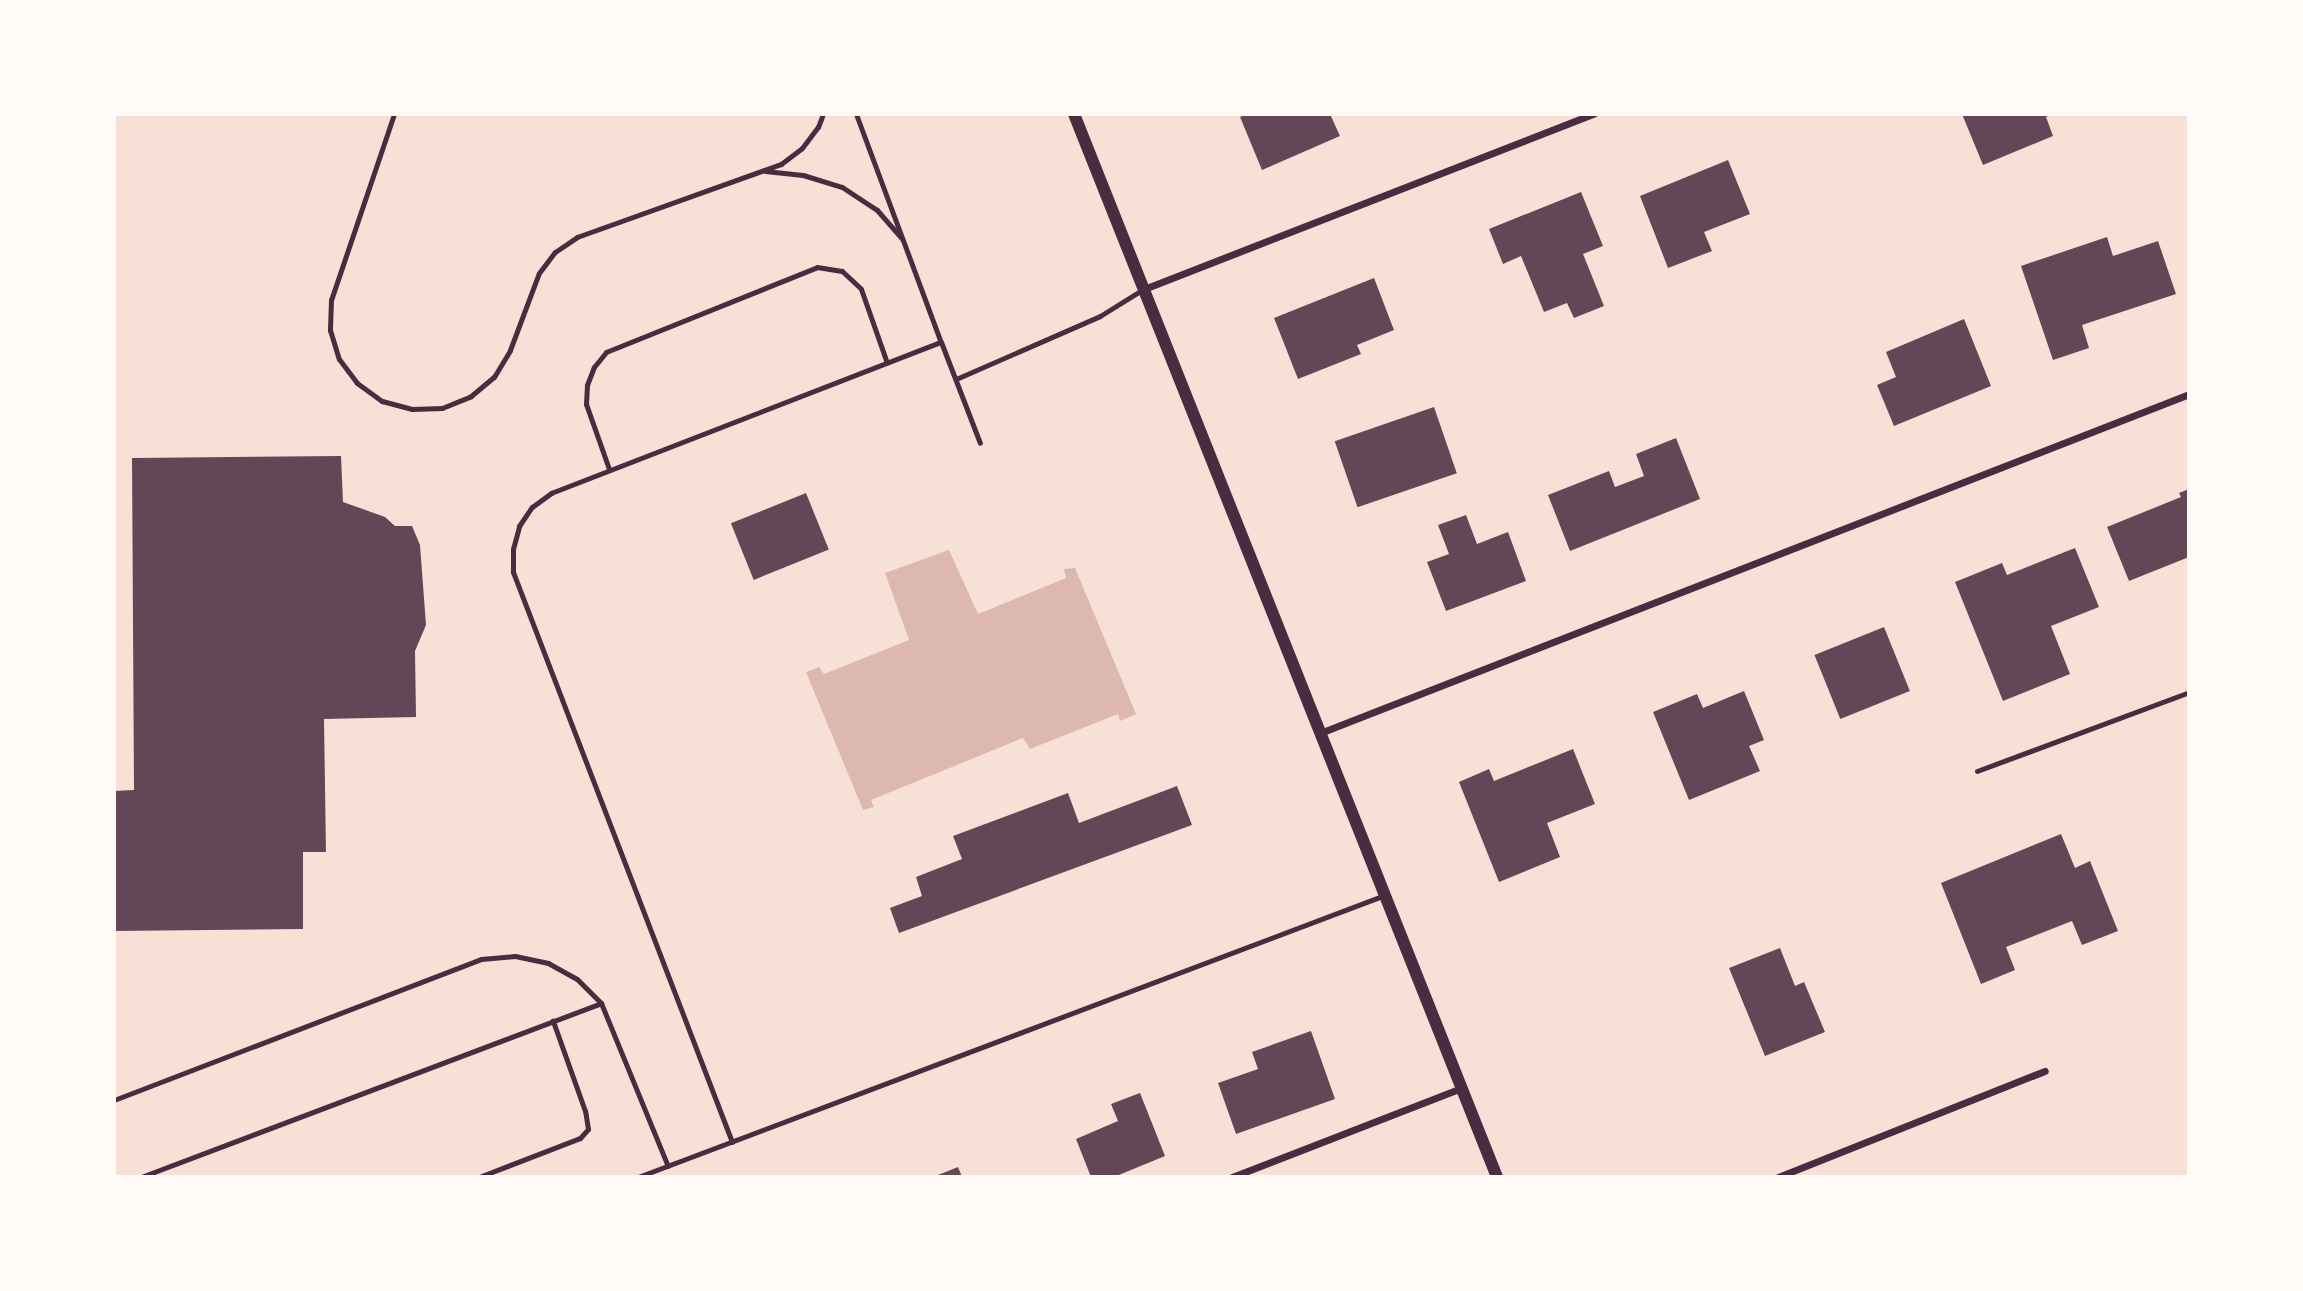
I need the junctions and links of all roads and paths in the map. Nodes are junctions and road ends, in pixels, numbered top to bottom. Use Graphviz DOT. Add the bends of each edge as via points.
graph roads {
  1 [pos="394,114"];
  2 [pos="823,114"];
  3 [pos="856,114"];
  4 [pos="1074,114"];
  5 [pos="1594,114"];
  6 [pos="762,171"];
  7 [pos="905,243"];
  8 [pos="1144,289"];
  9 [pos="942,342"];
  10 [pos="887,363"];
  11 [pos="956,379"];
  12 [pos="2189,394"];
  13 [pos="980,443"];
  14 [pos="609,470"];
  15 [pos="2189,692"];
  16 [pos="1320,733"];
  17 [pos="1977,771"];
  18 [pos="1385,895"];
  19 [pos="601,1003"];
  20 [pos="553,1021"];
  21 [pos="2045,1072"];
  22 [pos="1461,1088"];
  23 [pos="114,1100"];
  24 [pos="732,1142"];
  25 [pos="668,1166"];
  26 [pos="141,1177"];
  27 [pos="480,1177"];
  28 [pos="638,1177"];
  29 [pos="1232,1177"];
  30 [pos="1497,1177"];
  31 [pos="1778,1177"];
  1 -- 6 [label="lane" via="331,300 330,330 340,359 357,383 382,401 412,409 443,408 471,396 494,377 510,350 539,273 555,252 577,237"];
  2 -- 6 [label="lane" via="802,148"];
  3 -- 7 [label="lane"];
  4 -- 8 [label="street"];
  5 -- 8 [label="street"];
  6 -- 7 [label="lane" via="803,174 842,187 877,210"];
  7 -- 9 [label="lane"];
  8 -- 11 [label="lane" via="1100,316"];
  8 -- 16 [label="street"];
  9 -- 10 [label="lane"];
  9 -- 11 [label="lane"];
  10 -- 14 [label="lane"];
  10 -- 14 [label="lane" via="861,289 842,271 817,267 606,352 587,385 586,404"];
  11 -- 13 [label="lane"];
  12 -- 16 [label="street"];
  14 -- 24 [label="lane" via="551,493 532,507 519,526 513,572"];
  15 -- 17 [label="lane"];
  16 -- 18 [label="street"];
  18 -- 22 [label="street"];
  18 -- 24 [label="lane"];
  19 -- 20 [label="lane"];
  19 -- 23 [label="lane" via="577,979 548,963 515,956 481,959"];
  19 -- 25 [label="lane"];
  20 -- 26 [label="lane"];
  20 -- 27 [label="lane" via="586,1111 588,1129 580,1138"];
  21 -- 31 [label="street"];
  22 -- 29 [label="street"];
  22 -- 30 [label="street"];
  24 -- 25 [label="lane"];
  25 -- 28 [label="lane"];
}
